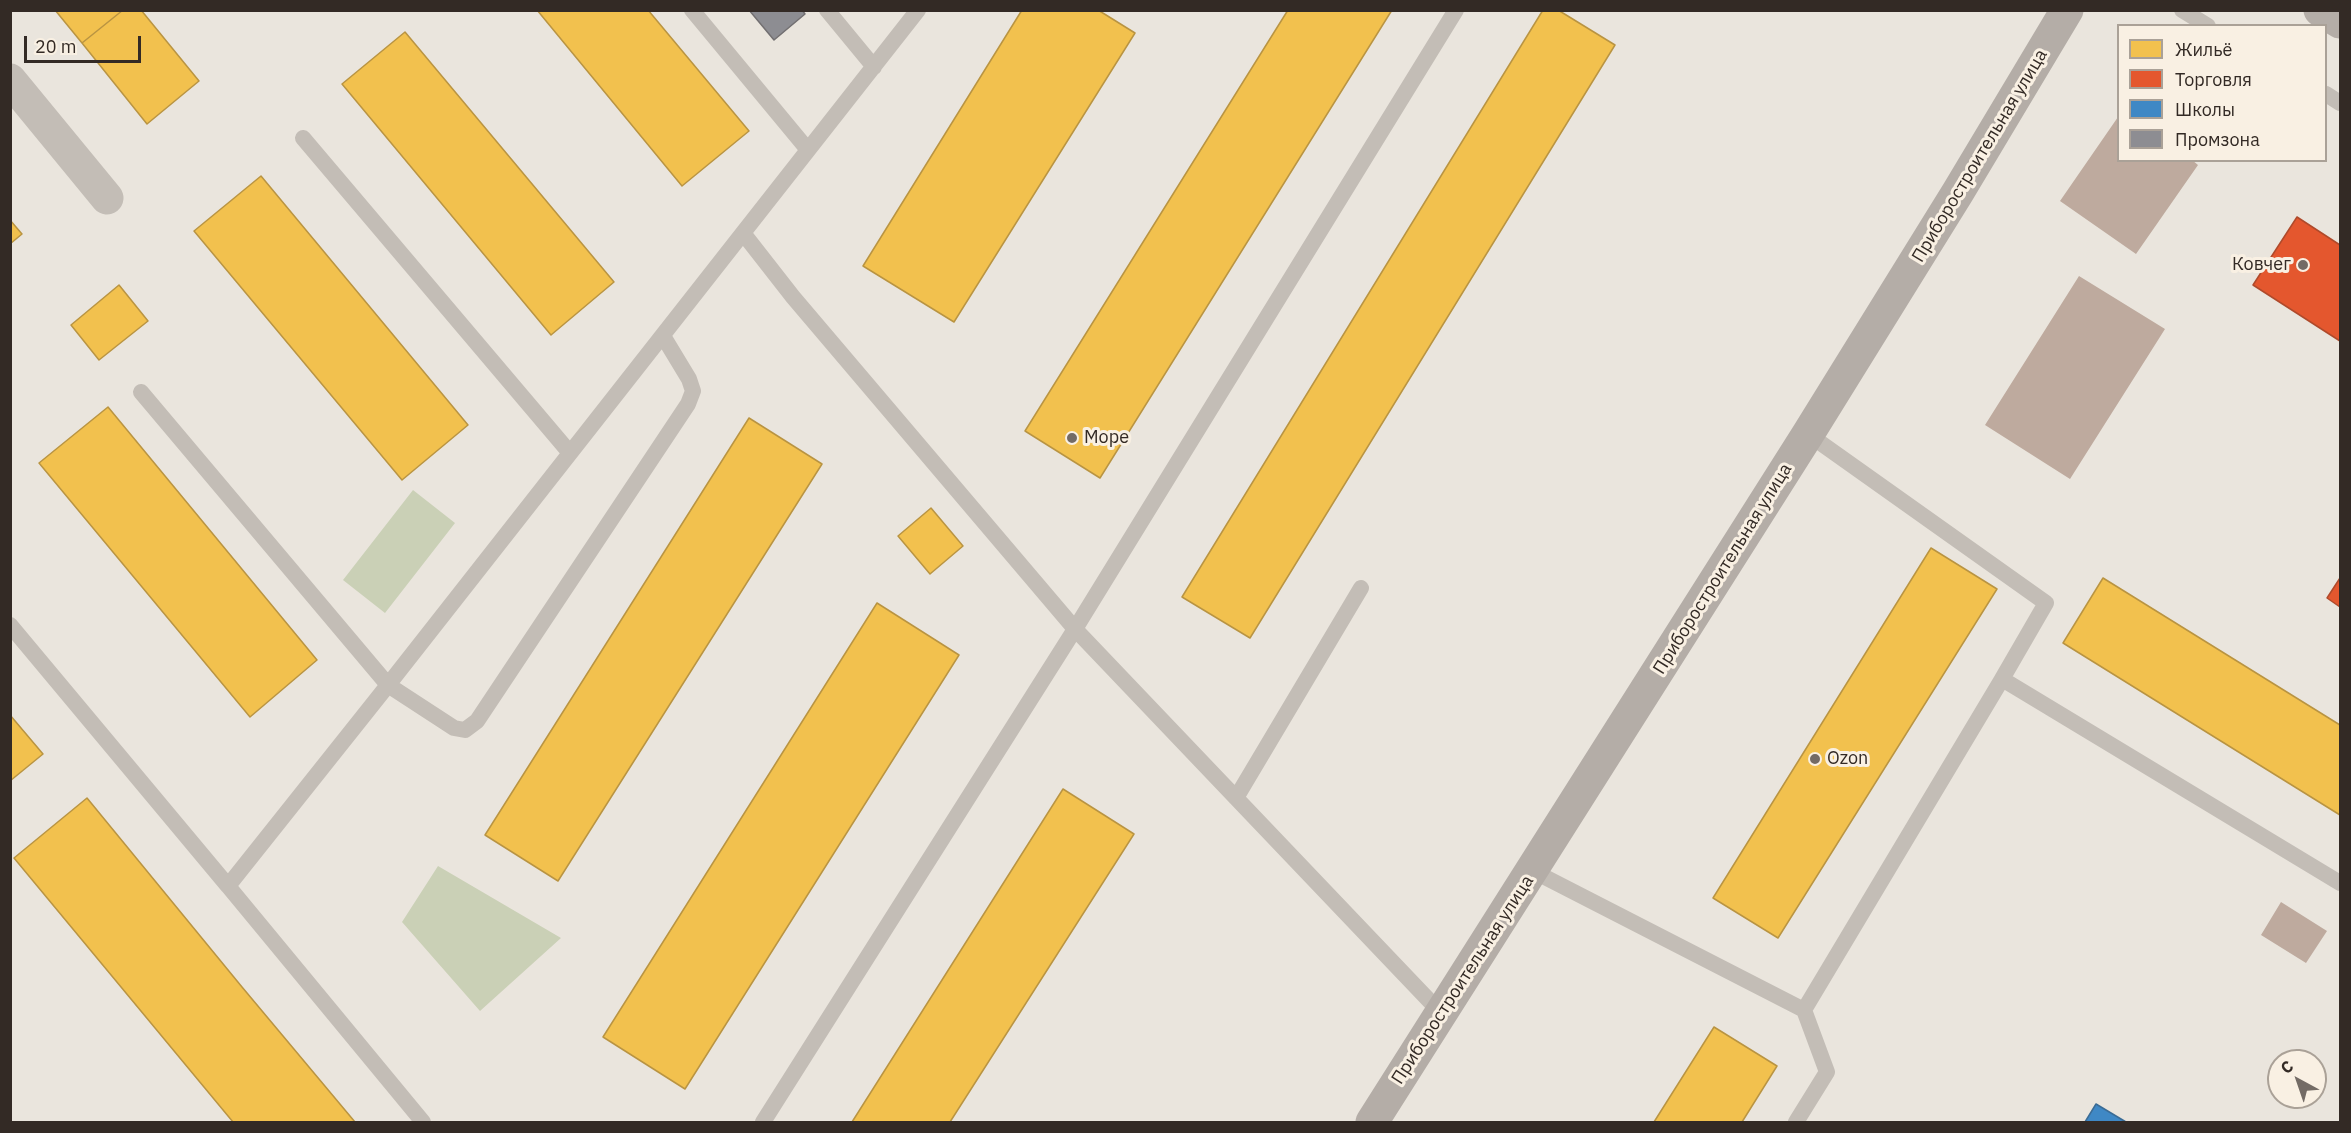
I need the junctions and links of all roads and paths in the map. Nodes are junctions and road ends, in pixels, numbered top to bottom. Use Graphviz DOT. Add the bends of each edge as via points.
graph roads {
  1 [pos="692,10"];
  2 [pos="828,10"];
  3 [pos="918,10"];
  4 [pos="1456,10"];
  5 [pos="2067,10"];
  6 [pos="2182,10"];
  7 [pos="2320,10"];
  8 [pos="2340,22"];
  9 [pos="2205,24"];
  10 [pos="874,67"];
  11 [pos="10,80"];
  12 [pos="2327,95"];
  13 [pos="2340,103"];
  14 [pos="303,138"];
  15 [pos="808,150"];
  16 [pos="106,198"];
  17 [pos="743,233"];
  18 [pos="663,336"];
  19 [pos="141,392"];
  20 [pos="1808,434"];
  21 [pos="570,453"];
  22 [pos="1361,588"];
  23 [pos="10,625"];
  24 [pos="1075,629"];
  25 [pos="2002,679"];
  26 [pos="388,685"];
  27 [pos="1236,798"];
  28 [pos="1533,872"];
  29 [pos="2340,883"];
  30 [pos="228,886"];
  31 [pos="1804,1010"];
  32 [pos="1442,1014"];
  33 [pos="423,1122"];
  34 [pos="763,1122"];
  35 [pos="1372,1122"];
  36 [pos="1796,1122"];
  1 -- 15 [label="lane"];
  2 -- 10 [label="lane"];
  3 -- 10 [label="lane"];
  4 -- 24 [label="lane"];
  5 -- 20 [label="main road, Приборостроительная улица"];
  6 -- 9 [label="lane"];
  7 -- 8 [label="main road"];
  10 -- 15 [label="lane"];
  11 -- 16 [label="street"];
  12 -- 13 [label="lane"];
  14 -- 21 [label="lane"];
  15 -- 17 [label="lane"];
  17 -- 18 [label="lane"];
  17 -- 24 [label="lane"];
  18 -- 21 [label="lane"];
  18 -- 26 [label="lane" via="689,379 693,391 688,404 477,721 465,730 454,728"];
  19 -- 26 [label="lane"];
  20 -- 25 [label="lane" via="2046,603"];
  20 -- 28 [label="main road, Приборостроительная улица"];
  21 -- 26 [label="lane"];
  22 -- 27 [label="lane"];
  23 -- 30 [label="lane"];
  24 -- 27 [label="lane"];
  24 -- 34 [label="lane"];
  25 -- 29 [label="lane"];
  25 -- 31 [label="lane"];
  26 -- 30 [label="lane"];
  27 -- 32 [label="lane"];
  28 -- 31 [label="lane"];
  28 -- 32 [label="main road, Приборостроительная улица"];
  30 -- 33 [label="lane"];
  31 -- 36 [label="lane" via="1827,1072"];
  32 -- 35 [label="main road, Приборостроительная улица"];
}
